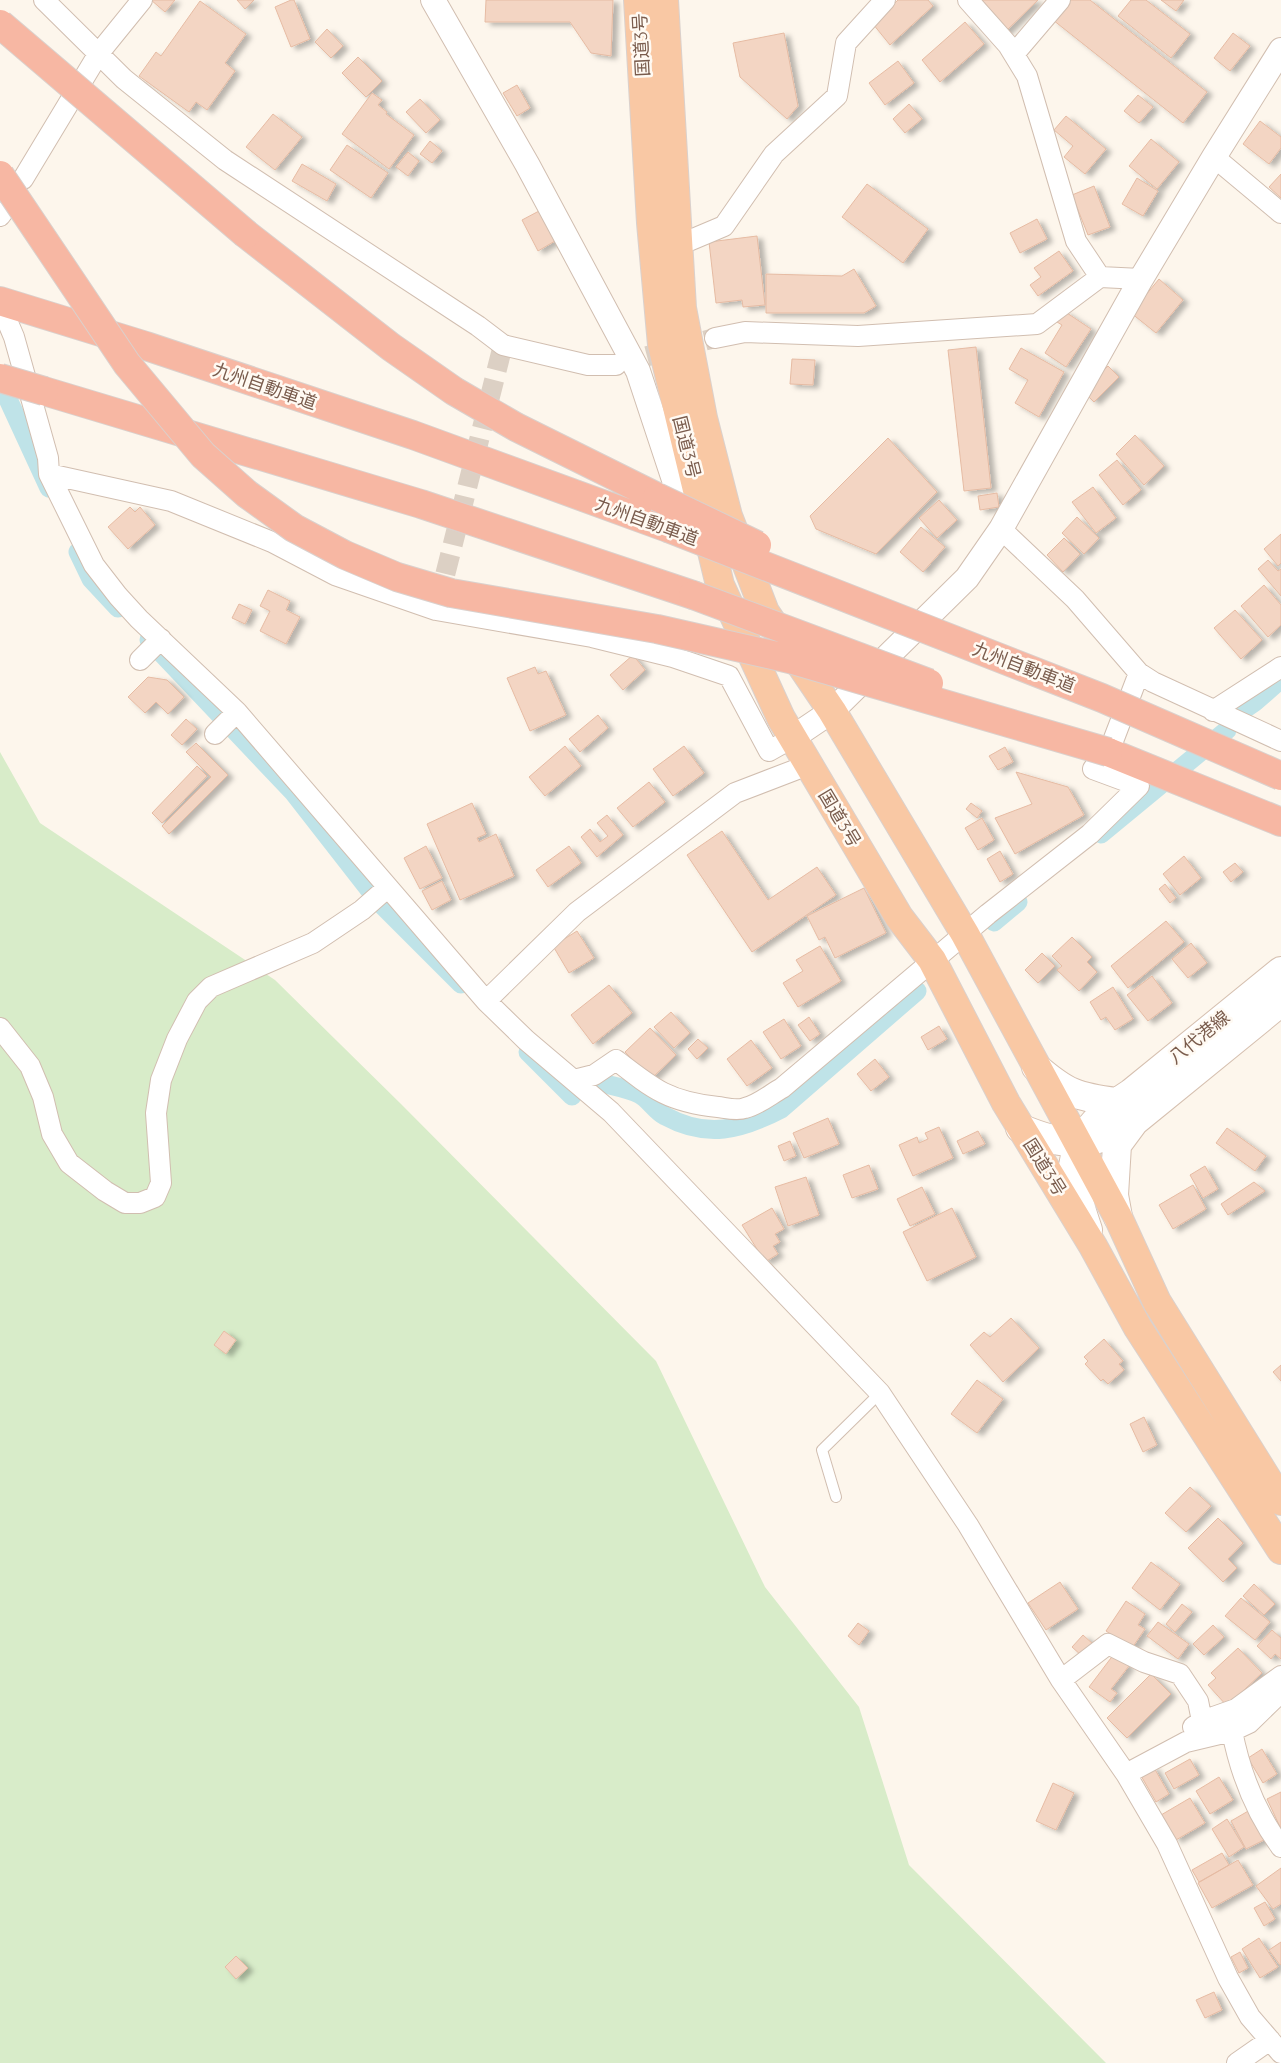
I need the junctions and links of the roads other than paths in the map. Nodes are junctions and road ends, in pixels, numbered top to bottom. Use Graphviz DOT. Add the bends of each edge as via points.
graph roads {
  1 [pos="44,0"];
  2 [pos="142,0"];
  3 [pos="433,0"];
  4 [pos="638,0"];
  5 [pos="664,0"];
  6 [pos="885,0"];
  7 [pos="968,0"];
  8 [pos="1060,0"];
  9 [pos="0,24"];
  10 [pos="1281,50"];
  11 [pos="99,53"];
  12 [pos="1014,54"];
  13 [pos="1214,157"];
  14 [pos="12,177"];
  15 [pos="1281,213"];
  16 [pos="679,245"];
  17 [pos="1100,277"];
  18 [pos="1141,279"];
  19 [pos="5,303"];
  20 [pos="715,338"];
  21 [pos="616,365"];
  22 [pos="0,378"];
  23 [pos="49,474"];
  24 [pos="1001,529"];
  25 [pos="161,639"];
  26 [pos="140,660"];
  27 [pos="1281,667"];
  28 [pos="1139,673"];
  29 [pos="1102,698"];
  30 [pos="832,711"];
  31 [pos="1213,711"];
  32 [pos="237,712"];
  33 [pos="786,728"];
  34 [pos="215,734"];
  35 [pos="1281,741"];
  36 [pos="1108,752"];
  37 [pos="808,765"];
  38 [pos="1281,776"];
  39 [pos="1281,822"];
  40 [pos="387,888"];
  41 [pos="965,934"];
  42 [pos="932,960"];
  43 [pos="1281,971"];
  44 [pos="486,1001"];
  45 [pos="1281,1002"];
  46 [pos="0,1028"];
  47 [pos="1036,1067"];
  48 [pos="574,1080"];
  49 [pos="1126,1111"];
  50 [pos="1020,1128"];
  51 [pos="1078,1144"];
  52 [pos="1118,1217"];
  53 [pos="1093,1246"];
  54 [pos="880,1393"];
  55 [pos="836,1497"];
  56 [pos="1281,1501"];
  57 [pos="1281,1550"];
  58 [pos="1281,1676"];
  59 [pos="1061,1680"];
  60 [pos="1281,1692"];
  61 [pos="1202,1721"];
  62 [pos="1232,1731"];
  63 [pos="1186,1742"];
  64 [pos="1126,1774"];
  65 [pos="1281,1847"];
  66 [pos="1274,2046"];
  67 [pos="1237,2063"];
  1 -- 11 [label="street"];
  2 -- 11 [label="street"];
  3 -- 33 [label="street" via="527,164 638,370 707,577"];
  4 -- 33 [label="highway, 国道3号" via="651,223 662,345 720,586"];
  5 -- 16 [label="highway, 国道3号"];
  6 -- 16 [label="street" via="846,44 837,96 774,154 724,226"];
  7 -- 12 [label="street"];
  8 -- 12 [label="street"];
  9 -- 29 [label="highway, bridge" via="246,234 391,347 454,391 516,427 657,497 774,552 1022,656"];
  10 -- 13 [label="street"];
  11 -- 14 [label="street"];
  11 -- 21 [label="street" via="124,79 225,160 503,345 588,365"];
  12 -- 17 [label="street" via="1027,76 1076,241"];
  13 -- 15 [label="street"];
  13 -- 18 [label="street"];
  14 -- 36 [label="highway, bridge" via="127,364 203,454 247,494 294,528 345,555 397,577 452,593 657,629 790,659"];
  16 -- 30 [label="highway, 国道3号" via="682,308 703,418 728,516 766,612"];
  17 -- 18 [label="street"];
  17 -- 20 [label="street" via="1037,324 858,336 745,332"];
  18 -- 24 [label="street"];
  19 -- 23 [label="street" via="48,458"];
  19 -- 29 [label="highway, 九州自動車道, bridge" via="146,346 413,436 668,528"];
  22 -- 36 [label="highway, bridge" via="421,504 693,595"];
  23 -- 25 [label="street" via="94,565 118,596"];
  23 -- 33 [label="street" via="171,500 272,542 335,576 436,610 592,637 673,657 730,676 769,751"];
  24 -- 28 [label="street" via="1075,599"];
  24 -- 30 [label="street" via="967,578"];
  25 -- 26 [label="street"];
  25 -- 32 [label="street"];
  27 -- 31 [label="street"];
  28 -- 31 [label="street"];
  28 -- 41 [label="street" via="1113,741 1093,768 1139,786 1090,834"];
  29 -- 38 [label="highway, 九州自動車道, bridge"];
  30 -- 33 [label="street"];
  30 -- 41 [label="highway, 国道3号"];
  31 -- 35 [label="street"];
  32 -- 34 [label="street"];
  32 -- 40 [label="street"];
  33 -- 37 [label="highway, 国道3号"];
  36 -- 39 [label="highway"];
  37 -- 42 [label="highway, 国道3号" via="899,918"];
  37 -- 44 [label="street" via="736,793 577,912"];
  40 -- 44 [label="street"];
  40 -- 46 [label="street" via="362,910 313,943 211,987 197,1001 161,1080 156,1113 161,1183 155,1197 140,1203 125,1203 68,1163 52,1134 43,1097 30,1066"];
  41 -- 42 [label="street"];
  41 -- 47 [label="highway, 国道3号"];
  42 -- 48 [label="street" via="782,1088 744,1109 677,1100 653,1089 616,1060 594,1075"];
  42 -- 50 [label="highway, 国道3号"];
  43 -- 49 [label="main road, 八代港線" via="1131,1093"];
  44 -- 48 [label="street"];
  45 -- 49 [label="main road, 八代港線"];
  47 -- 49 [label="main road" via="1058,1086"];
  47 -- 51 [label="highway, 国道3号"];
  48 -- 54 [label="street" via="611,1112"];
  49 -- 51 [label="main road, 八代港線" via="1114,1135"];
  49 -- 52 [label="main road, 八代港線" via="1117,1145 1114,1195"];
  50 -- 51 [label="main road, 八代港線" via="1060,1142"];
  50 -- 53 [label="highway, 国道3号"];
  51 -- 52 [label="highway, 国道3号"];
  51 -- 53 [label="main road" via="1072,1168"];
  52 -- 56 [label="highway, 国道3号" via="1157,1302"];
  53 -- 57 [label="highway, 国道3号" via="1138,1328"];
  54 -- 55 [label="lane" via="822,1450"];
  54 -- 59 [label="street" via="968,1525"];
  58 -- 61 [label="street" via="1236,1709"];
  59 -- 61 [label="street" via="1108,1644 1144,1662 1180,1674 1198,1701"];
  59 -- 64 [label="street"];
  60 -- 62 [label="street" via="1249,1723"];
  61 -- 63 [label="street" via="1190,1730"];
  62 -- 63 [label="street"];
  62 -- 65 [label="street" via="1237,1758 1254,1801"];
  63 -- 64 [label="street"];
  64 -- 66 [label="street" via="1167,1844 1228,1978 1250,2017"];
  66 -- 67 [label="street"];
}
